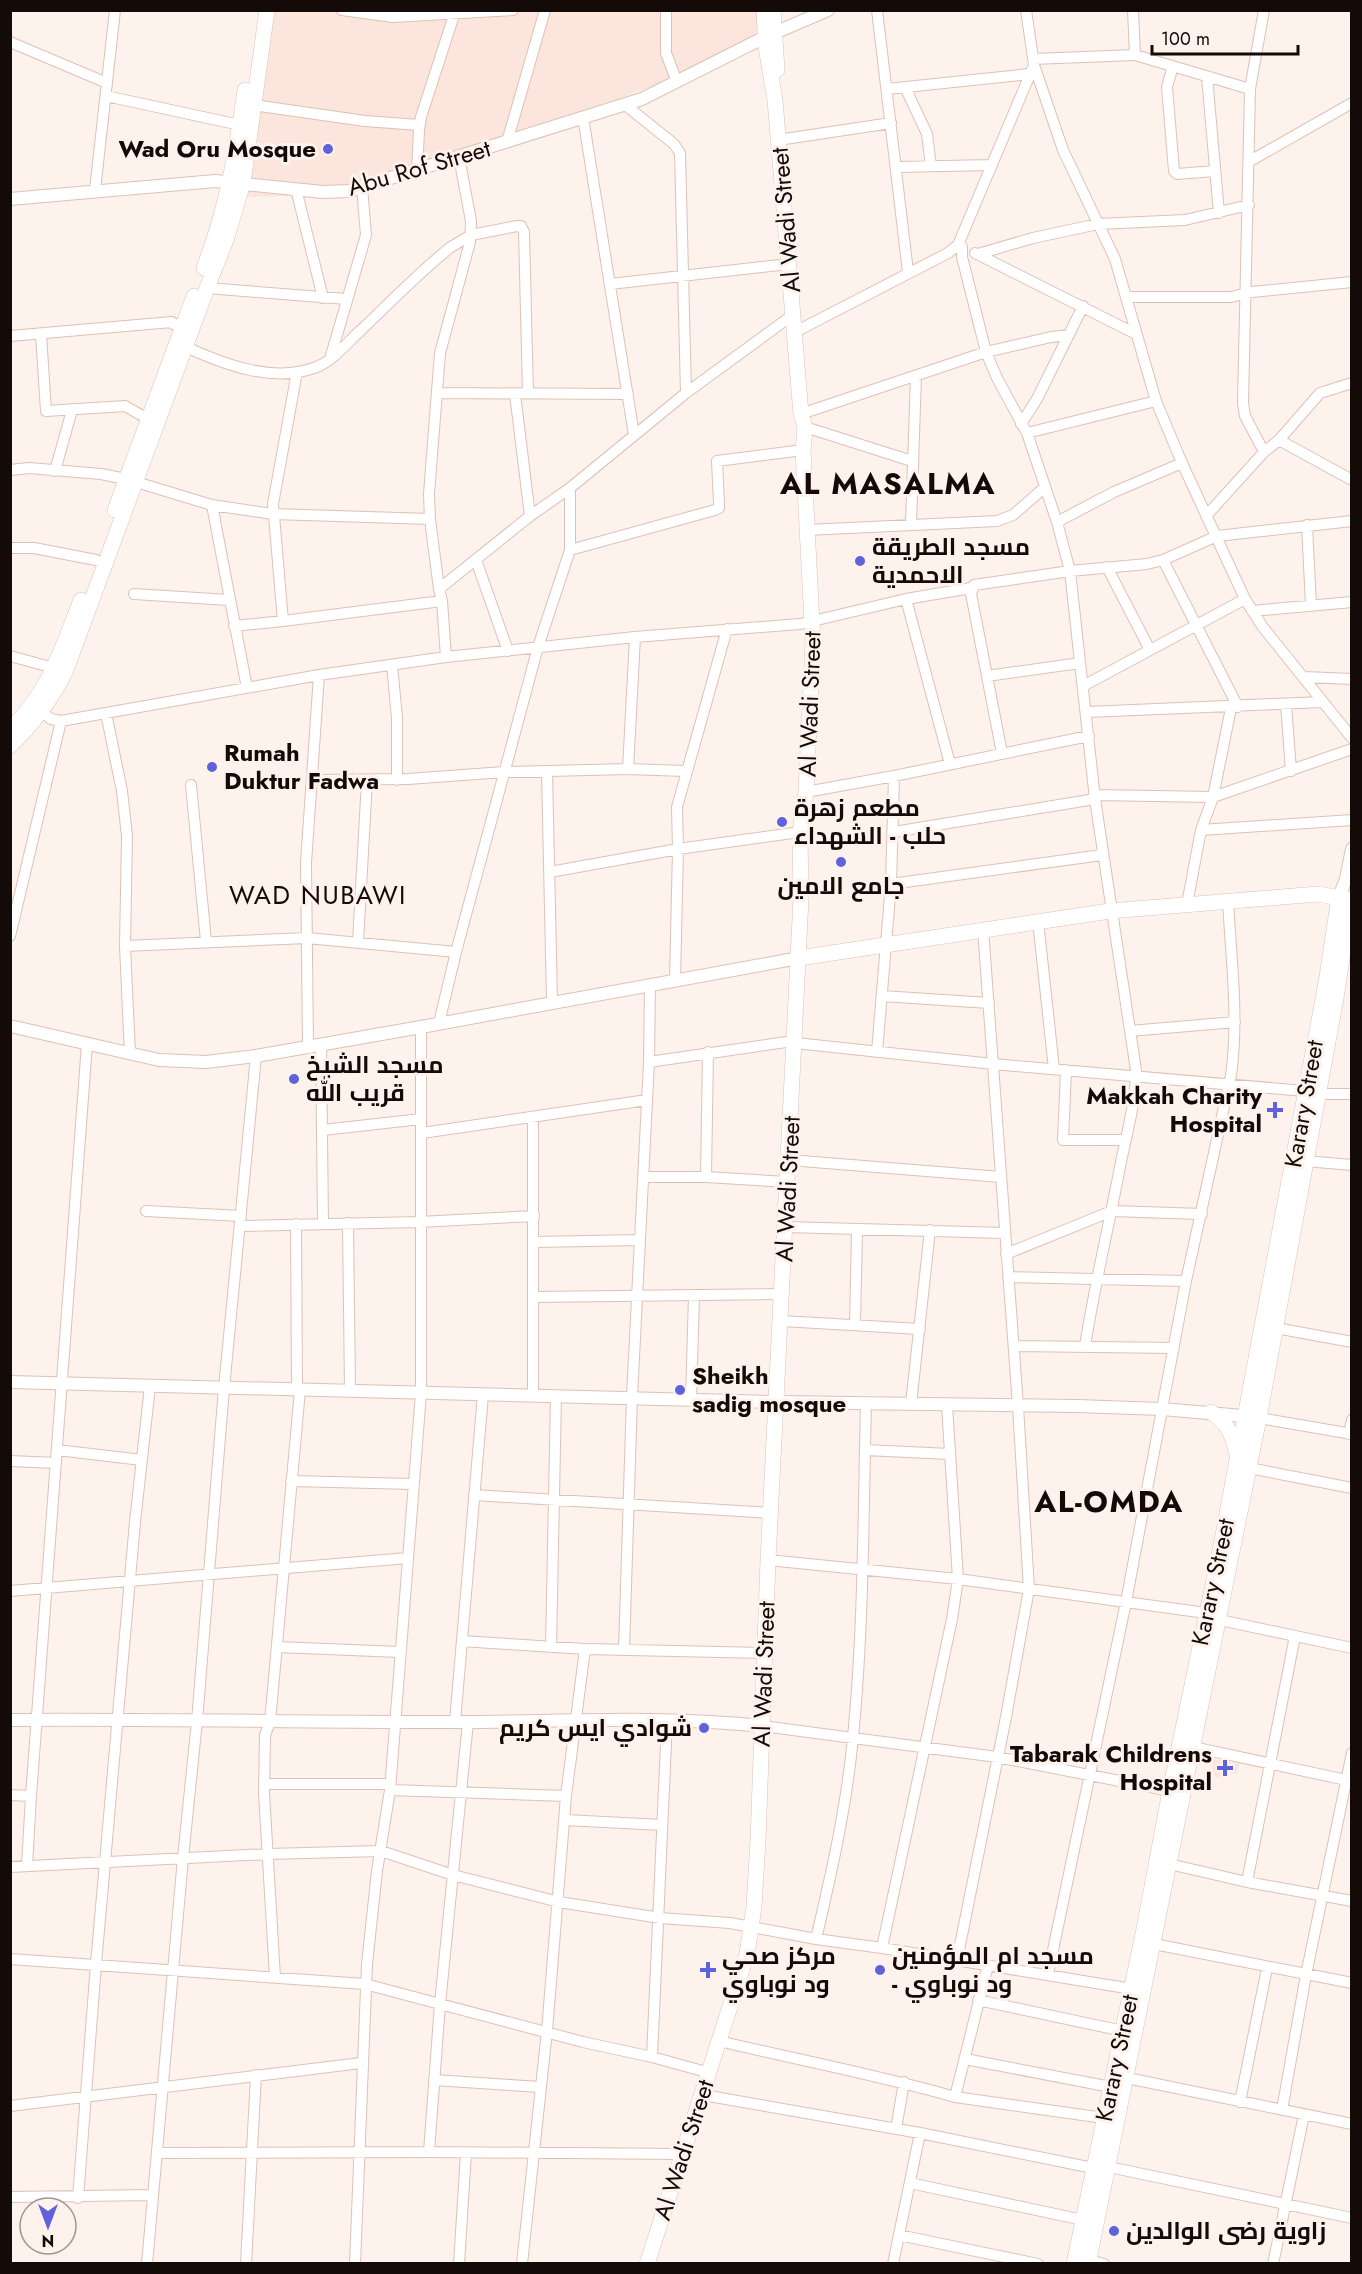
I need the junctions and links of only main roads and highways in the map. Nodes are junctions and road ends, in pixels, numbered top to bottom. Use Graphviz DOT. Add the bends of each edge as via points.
graph roads {
  1 [pos="258,10"];
  2 [pos="267,10"];
  3 [pos="764,10"];
  4 [pos="773,10"];
  5 [pos="770,35"];
  6 [pos="251,95"];
  7 [pos="237,182"];
  8 [pos="188,325"];
  9 [pos="131,481"];
  10 [pos="38,708"];
  11 [pos="10,729"];
  12 [pos="10,746"];
  13 [pos="1347,899"];
  14 [pos="799,958"];
  15 [pos="1311,1093"];
  16 [pos="1211,1412"];
  17 [pos="1252,1417"];
  18 [pos="1238,1456"];
  19 [pos="1232,1525"];
  20 [pos="1213,1616"];
  21 [pos="1177,1792"];
  22 [pos="1089,2263"];
  23 [pos="647,2264"];
  1 -- 6 [label="main road"];
  2 -- 6 [label="main road"];
  3 -- 5 [label="main road"];
  4 -- 5 [label="main road"];
  5 -- 14 [label="main road, Al Wadi Street" via="803,420 813,621 806,792 800,832"];
  6 -- 7 [label="main road"];
  6 -- 7 [label="main road" via="240,125"];
  7 -- 8 [label="main road"];
  7 -- 8 [label="main road" via="226,240"];
  8 -- 9 [label="main road" via="148,419"];
  8 -- 9 [label="main road" via="186,347"];
  9 -- 10 [label="main road"];
  9 -- 10 [label="main road" via="66,670 57,688"];
  10 -- 11 [label="main road"];
  10 -- 12 [label="main road"];
  13 -- 14 [label="main road" via="1318,894 1110,911"];
  13 -- 15 [label="main road, Karary Street"];
  14 -- 23 [label="main road, Al Wadi Street" via="752,1928 710,2073"];
  15 -- 17 [label="main road, Karary Street"];
  15 -- 17 [label="main road, Karary Street" via="1305,1161 1276,1328"];
  16 -- 18 [label="main road" via="1230,1429"];
  17 -- 18 [label="main road, Karary Street"];
  17 -- 19 [label="main road, Karary Street" via="1249,1468"];
  18 -- 19 [label="main road, Karary Street"];
  19 -- 20 [label="main road, Karary Street"];
  20 -- 21 [label="main road, Karary Street"];
  20 -- 21 [label="main road, Karary Street" via="1193,1747"];
  21 -- 22 [label="main road, Karary Street" via="1169,1864"];
  21 -- 22 [label="main road, Karary Street" via="1083,2220"];
}
